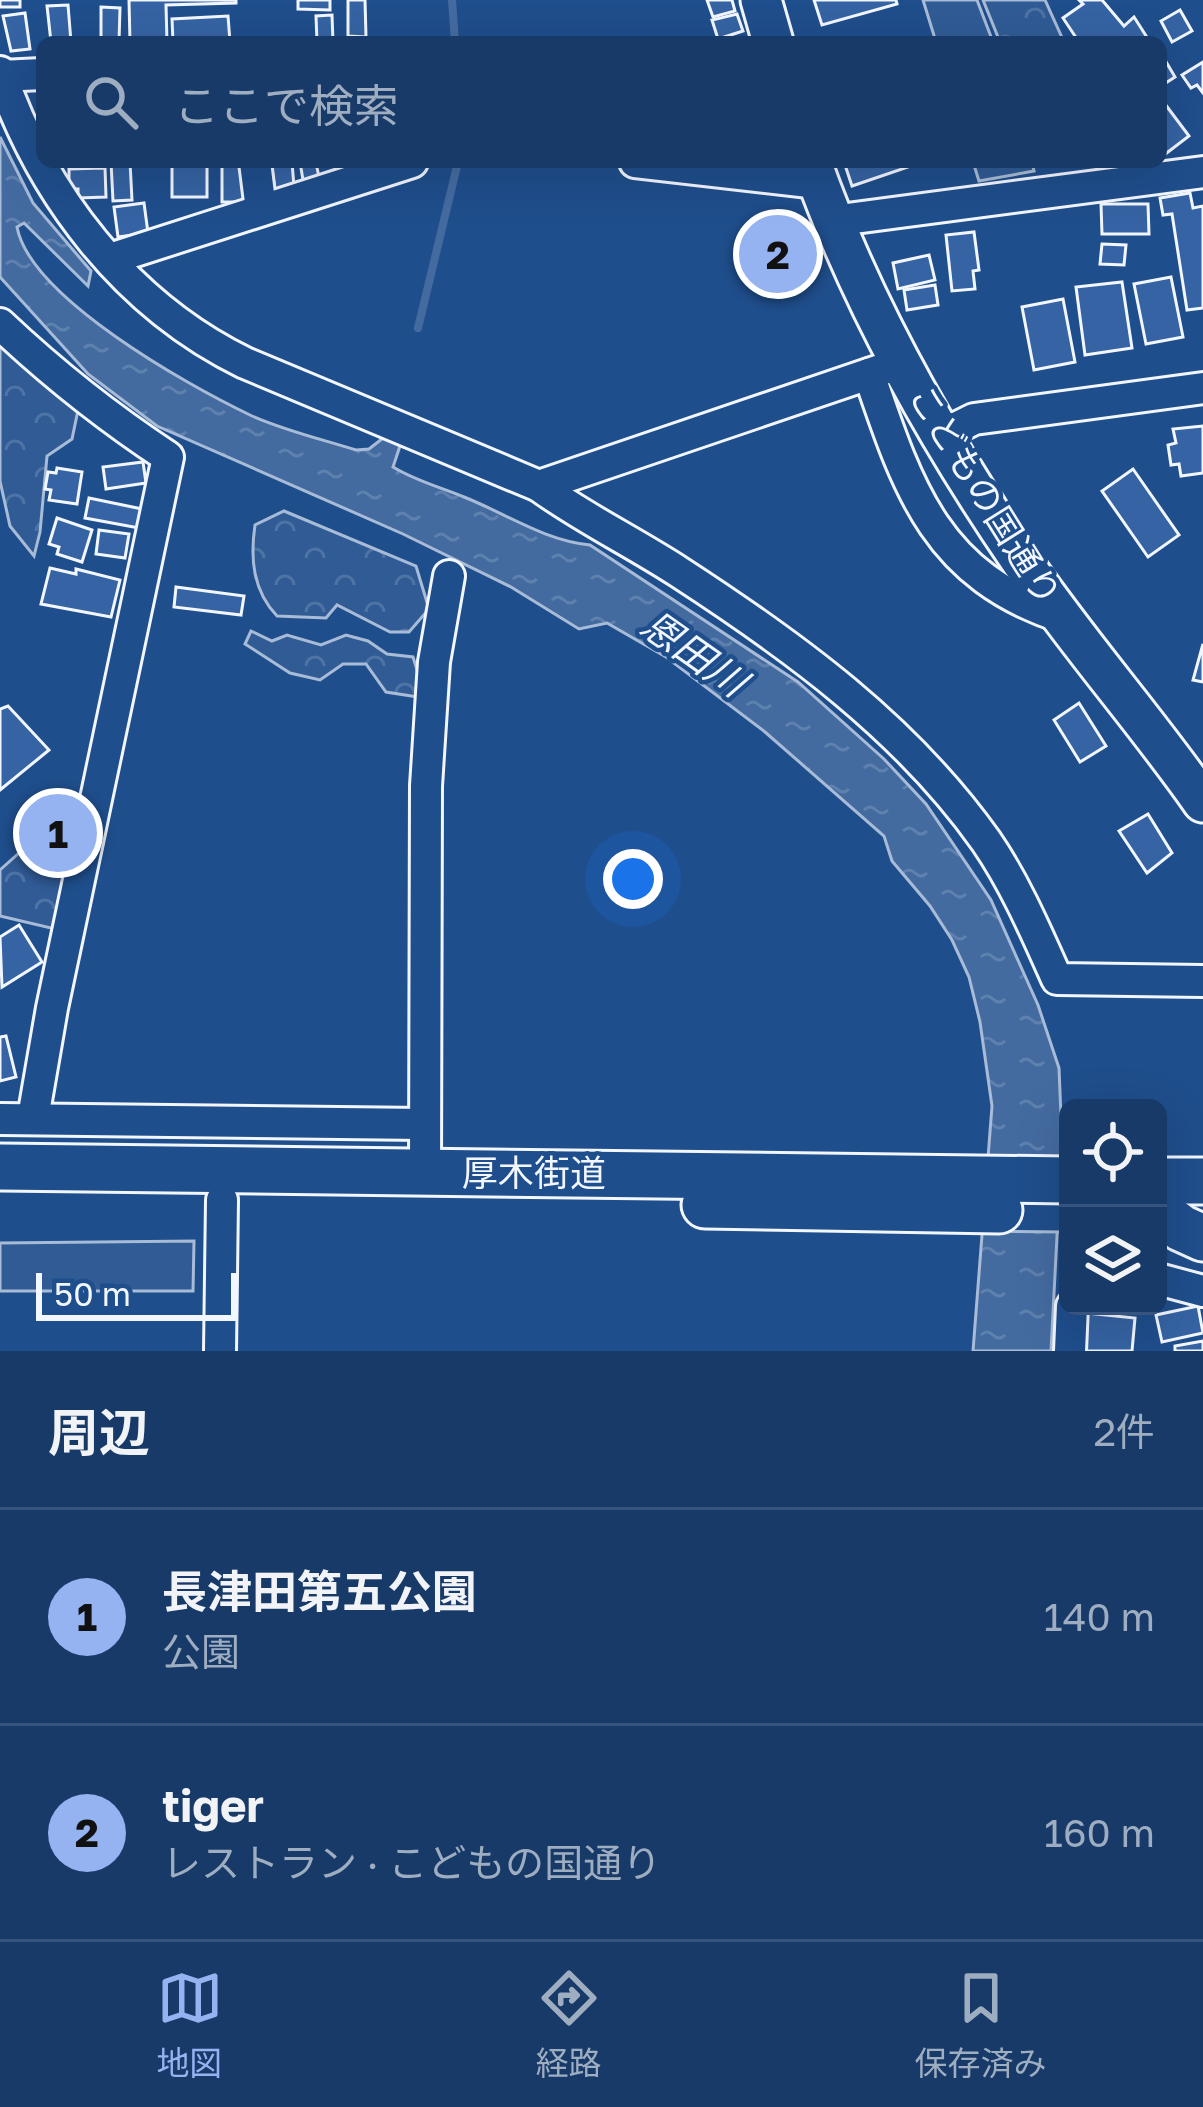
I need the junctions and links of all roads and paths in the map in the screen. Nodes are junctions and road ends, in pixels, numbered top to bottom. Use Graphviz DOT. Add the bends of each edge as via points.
graph roads {
  1 [pos="761,0"];
  2 [pos="767,36"];
  3 [pos="1,74"];
  4 [pos="36,74"];
  5 [pos="36,149"];
  6 [pos="46,168"];
  7 [pos="256,168"];
  8 [pos="393,168"];
  9 [pos="733,168"];
  10 [pos="1203,172"];
  11 [pos="815,173"];
  12 [pos="261,210"];
  13 [pos="832,221"];
  14 [pos="110,259"];
  15 [pos="0,324"];
  16 [pos="885,368"];
  17 [pos="1203,388"];
  18 [pos="942,435"];
  19 [pos="538,486"];
  20 [pos="449,576"];
  21 [pos="1062,617"];
  22 [pos="1197,783"];
  23 [pos="1203,981"];
  24 [pos="33,1118"];
  25 [pos="0,1119"];
  26 [pos="424,1124"];
  27 [pos="0,1167"];
  28 [pos="425,1172"];
  29 [pos="1059,1181"];
  30 [pos="1181,1192"];
  31 [pos="958,1194"];
  32 [pos="0,1198"];
  33 [pos="222,1200"];
  34 [pos="1059,1209"];
  35 [pos="1203,1238"];
  36 [pos="1167,1281"];
  37 [pos="1203,1291"];
  38 [pos="1072,1315"];
  39 [pos="220,1351"];
  40 [pos="1070,1351"];
  1 -- 2 [label="main road"];
  3 -- 4 [label="street"];
  3 -- 5 [label="street"];
  6 -- 14 [label="street"];
  7 -- 12 [label="street"];
  8 -- 12 [label="street"];
  9 -- 11 [label="street"];
  10 -- 13 [label="street"];
  11 -- 13 [label="main road, こどもの国通り"];
  12 -- 14 [label="street"];
  13 -- 16 [label="main road, こどもの国通り"];
  14 -- 19 [label="street" via="154,307 216,349"];
  15 -- 24 [label="street" via="113,422 168,457"];
  16 -- 18 [label="main road, こどもの国通り"];
  16 -- 19 [label="street"];
  16 -- 21 [label="street" via="913,494 979,574 1014,600"];
  17 -- 18 [label="street" via="974,419"];
  18 -- 21 [label="main road, こどもの国通り"];
  19 -- 23 [label="street" via="753,622 903,743 988,844 1057,979"];
  20 -- 26 [label="street" via="426,785"];
  21 -- 22 [label="main road, こどもの国通り"];
  24 -- 25 [label="street"];
  24 -- 26 [label="street"];
  26 -- 28 [label="street"];
  27 -- 28 [label="highway, 厚木街道"];
  28 -- 31 [label="highway, 厚木街道"];
  29 -- 31 [label="highway, 厚木街道"];
  30 -- 35 [label="highway" via="1181,1228"];
  31 -- 33 [label="highway, 厚木街道"];
  31 -- 34 [label="highway, 厚木街道"];
  32 -- 33 [label="highway, 厚木街道"];
  33 -- 39 [label="street"];
  36 -- 37 [label="street"];
  38 -- 40 [label="street"];
}
